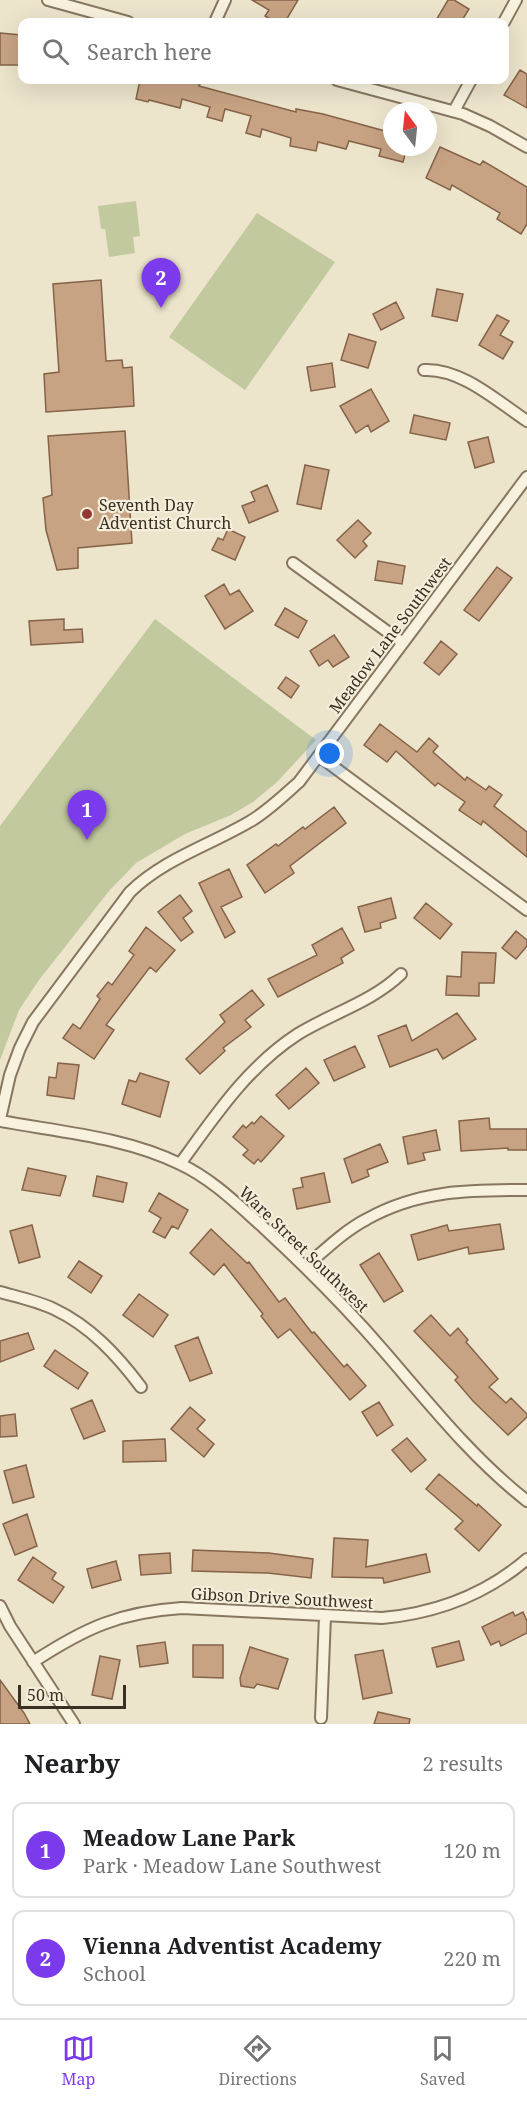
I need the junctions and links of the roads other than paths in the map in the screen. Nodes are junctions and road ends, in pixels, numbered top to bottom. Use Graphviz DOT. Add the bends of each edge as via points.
graph roads {
  1 [pos="48,0"];
  2 [pos="225,0"];
  3 [pos="516,0"];
  4 [pos="113,18"];
  5 [pos="217,18"];
  6 [pos="506,18"];
  7 [pos="352,84"];
  8 [pos="469,84"];
  9 [pos="454,111"];
  10 [pos="527,147"];
  11 [pos="424,370"];
  12 [pos="527,421"];
  13 [pos="527,477"];
  14 [pos="293,563"];
  15 [pos="403,644"];
  16 [pos="319,756"];
  17 [pos="527,910"];
  18 [pos="401,974"];
  19 [pos="0,1120"];
  20 [pos="180,1164"];
  21 [pos="527,1190"];
  22 [pos="305,1267"];
  23 [pos="0,1292"];
  24 [pos="141,1387"];
  25 [pos="527,1501"];
  26 [pos="527,1558"];
  27 [pos="0,1606"];
  28 [pos="325,1616"];
  29 [pos="33,1662"];
  30 [pos="321,1718"];
  31 [pos="74,1724"];
  1 -- 4 [label="street"];
  2 -- 5 [label="street"];
  3 -- 6 [label="street"];
  7 -- 9 [label="street"];
  8 -- 9 [label="street"];
  9 -- 10 [label="street"];
  11 -- 12 [label="street" via="459,376"];
  13 -- 15 [label="street, Meadow Lane Southwest"];
  14 -- 15 [label="street"];
  15 -- 16 [label="street, Meadow Lane Southwest"];
  16 -- 17 [label="street"];
  16 -- 19 [label="street, Meadow Lane Southwest" via="299,782 258,816 162,866 130,892 33,1022 10,1075"];
  18 -- 20 [label="street" via="375,996 320,1021 272,1054 225,1101"];
  19 -- 20 [label="street, Ware Street Southwest" via="119,1143"];
  20 -- 22 [label="street, Ware Street Southwest" via="225,1194"];
  21 -- 22 [label="street" via="446,1192 393,1206 343,1234"];
  22 -- 25 [label="street, Ware Street Southwest" via="448,1427"];
  23 -- 24 [label="street" via="37,1302 80,1324 124,1364"];
  26 -- 28 [label="street, Gibson Drive Southwest" via="488,1587 436,1609 382,1618"];
  27 -- 29 [label="street"];
  28 -- 29 [label="street, Gibson Drive Southwest" via="154,1610 96,1625"];
  28 -- 30 [label="street"];
  29 -- 31 [label="street"];
}
